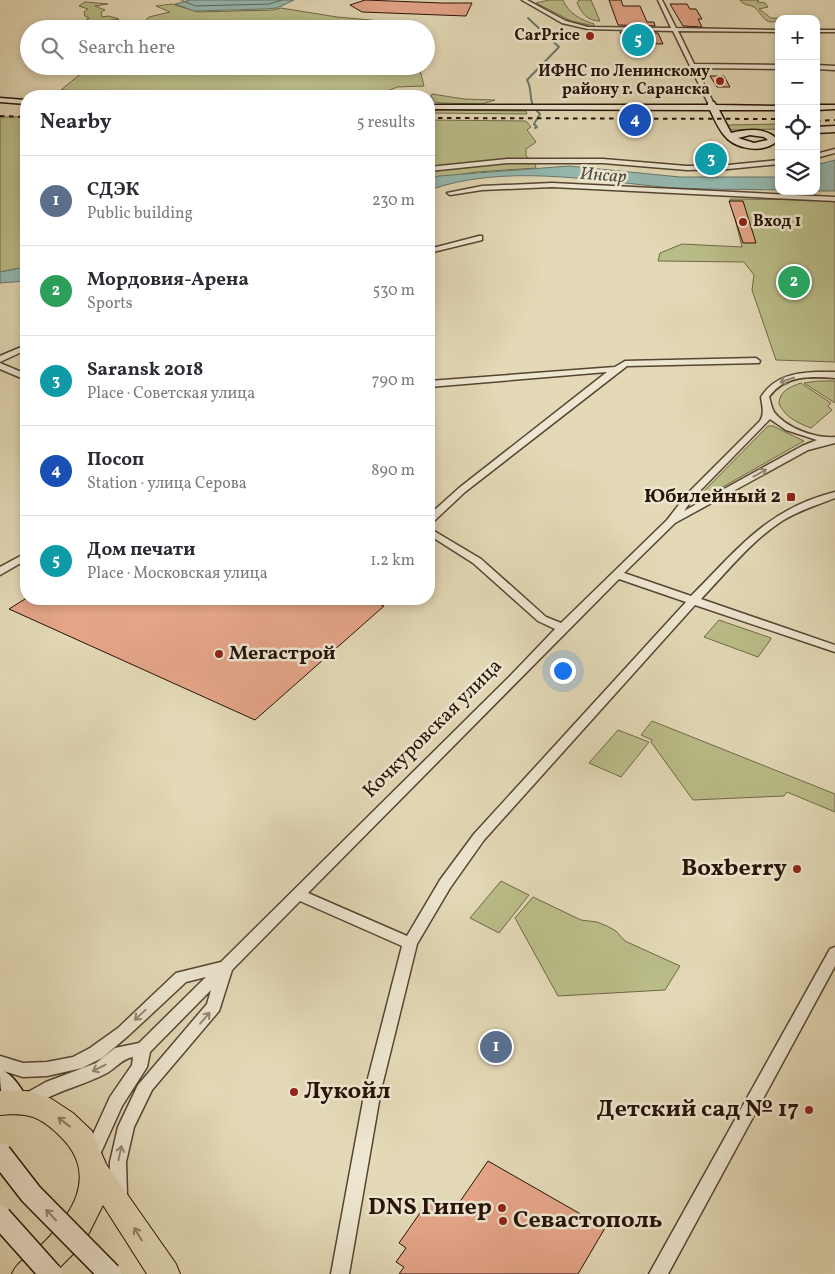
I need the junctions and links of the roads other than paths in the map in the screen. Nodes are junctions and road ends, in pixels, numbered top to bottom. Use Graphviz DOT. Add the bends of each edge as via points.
graph roads {
  1 [pos="524,0"];
  2 [pos="660,0"];
  3 [pos="675,30"];
  4 [pos="775,31"];
  5 [pos="820,31"];
  6 [pos="835,31"];
  7 [pos="693,66"];
  8 [pos="775,67"];
  9 [pos="820,67"];
  10 [pos="835,68"];
  11 [pos="0,100"];
  12 [pos="20,102"];
  13 [pos="20,103"];
  14 [pos="0,104"];
  15 [pos="435,106"];
  16 [pos="712,106"];
  17 [pos="775,108"];
  18 [pos="820,108"];
  19 [pos="835,108"];
  20 [pos="724,129"];
  21 [pos="835,129"];
  22 [pos="820,130"];
  23 [pos="775,131"];
  24 [pos="748,132"];
  25 [pos="733,139"];
  26 [pos="775,139"];
  27 [pos="775,140"];
  28 [pos="835,151"];
  29 [pos="835,155"];
  30 [pos="820,157"];
  31 [pos="820,157"];
  32 [pos="775,162"];
  33 [pos="435,169"];
  34 [pos="450,193"];
  35 [pos="465,197"];
  36 [pos="810,198"];
  37 [pos="835,198"];
  38 [pos="478,238"];
  39 [pos="435,249"];
  40 [pos="20,349"];
  41 [pos="0,359"];
  42 [pos="756,361"];
  43 [pos="0,366"];
  44 [pos="617,369"];
  45 [pos="20,374"];
  46 [pos="835,375"];
  47 [pos="435,384"];
  48 [pos="768,410"];
  49 [pos="835,440"];
  50 [pos="835,495"];
  51 [pos="435,515"];
  52 [pos="671,522"];
  53 [pos="435,535"];
  54 [pos="20,560"];
  55 [pos="0,572"];
  56 [pos="616,574"];
  57 [pos="693,601"];
  58 [pos="562,628"];
  59 [pos="835,649"];
  60 [pos="298,894"];
  61 [pos="410,943"];
  62 [pos="835,953"];
  63 [pos="225,966"];
  64 [pos="143,1049"];
  65 [pos="0,1063"];
  66 [pos="0,1079"];
  67 [pos="14,1102"];
  68 [pos="0,1154"];
  69 [pos="93,1161"];
  70 [pos="118,1202"];
  71 [pos="0,1217"];
  72 [pos="27,1274"];
  73 [pos="51,1274"];
  74 [pos="110,1274"];
  75 [pos="166,1274"];
  76 [pos="340,1274"];
  77 [pos="658,1274"];
  1 -- 3 [label="street" via="575,26"];
  2 -- 3 [label="street"];
  3 -- 4 [label="street"];
  3 -- 7 [label="street"];
  5 -- 6 [label="street"];
  7 -- 8 [label="street"];
  7 -- 16 [label="street"];
  9 -- 10 [label="street"];
  11 -- 12 [label="street"];
  13 -- 14 [label="street"];
  15 -- 16 [label="street"];
  16 -- 17 [label="street"];
  16 -- 20 [label="street"];
  18 -- 19 [label="street"];
  20 -- 24 [label="street"];
  20 -- 25 [label="street"];
  21 -- 22 [label="street"];
  23 -- 24 [label="street"];
  24 -- 25 [label="street"];
  24 -- 26 [label="street"];
  25 -- 27 [label="street" via="757,145"];
  28 -- 30 [label="street"];
  29 -- 31 [label="street"];
  32 -- 33 [label="street" via="699,172 552,163"];
  34 -- 36 [label="street" via="552,185"];
  35 -- 36 [label="street" via="536,191 710,200"];
  36 -- 37 [label="street"];
  38 -- 39 [label="street"];
  40 -- 41 [label="street"];
  42 -- 44 [label="street" via="625,364"];
  43 -- 45 [label="street"];
  44 -- 47 [label="street"];
  44 -- 51 [label="street"];
  46 -- 48 [label="street, one-way" via="801,376 780,382 765,397"];
  48 -- 49 [label="street" via="778,421 797,431"];
  48 -- 52 [label="street, Кочкуровская улица" via="763,422 691,495"];
  52 -- 49 [label="street, Кочкуровская улица, one-way" via="805,448"];
  50 -- 57 [label="street" via="778,519 756,536"];
  52 -- 56 [label="street, Кочкуровская улица"];
  53 -- 58 [label="street" via="477,561 542,619"];
  54 -- 55 [label="street"];
  56 -- 57 [label="street"];
  56 -- 58 [label="street, Кочкуровская улица"];
  57 -- 59 [label="street"];
  57 -- 61 [label="street" via="479,836 444,884"];
  58 -- 60 [label="street, Кочкуровская улица"];
  60 -- 61 [label="street"];
  60 -- 63 [label="street, Кочкуровская улица"];
  61 -- 76 [label="street" via="373,1090"];
  62 -- 77 [label="street"];
  63 -- 64 [label="street, Кочкуровская улица"];
  63 -- 65 [label="street, Кочкуровская улица, one-way" via="182,978 123,1032 96,1053 76,1063 23,1070"];
  70 -- 63 [label="street, one-way" via="118,1162 126,1127 146,1085 214,1007"];
  64 -- 67 [label="street, one-way" via="121,1053 102,1068"];
  64 -- 69 [label="street, Кочкуровская улица" via="139,1067 116,1102"];
  66 -- 67 [label="street"];
  69 -- 67 [label="main road, one-way" via="69,1125 42,1107"];
  74 -- 68 [label="street, one-way, bridge" via="32,1194"];
  69 -- 70 [label="main road"];
  69 -- 72 [label="main road" via="93,1190 74,1233 44,1264"];
  75 -- 70 [label="main road, one-way"];
  71 -- 73 [label="street, bridge"];
}
